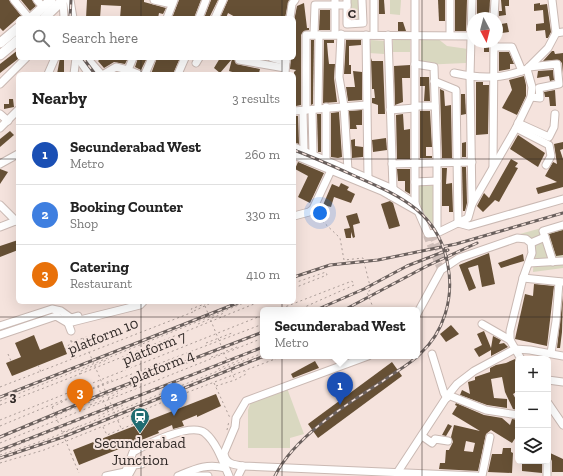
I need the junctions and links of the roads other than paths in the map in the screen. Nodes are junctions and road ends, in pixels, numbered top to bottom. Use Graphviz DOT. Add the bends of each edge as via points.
graph roads {
  1 [pos="14,0"];
  2 [pos="37,0"];
  3 [pos="51,0"];
  4 [pos="63,0"];
  5 [pos="70,0"];
  6 [pos="154,0"];
  7 [pos="206,0"];
  8 [pos="223,0"];
  9 [pos="295,0"];
  10 [pos="415,0"];
  11 [pos="450,0"];
  12 [pos="472,0"];
  13 [pos="495,0"];
  14 [pos="552,0"];
  15 [pos="173,2"];
  16 [pos="336,3"];
  17 [pos="347,3"];
  18 [pos="362,3"];
  19 [pos="374,3"];
  20 [pos="44,8"];
  21 [pos="472,12"];
  22 [pos="494,12"];
  23 [pos="28,16"];
  24 [pos="33,16"];
  25 [pos="46,16"];
  26 [pos="64,16"];
  27 [pos="73,16"];
  28 [pos="168,16"];
  29 [pos="200,16"];
  30 [pos="217,16"];
  31 [pos="290,16"];
  32 [pos="16,30"];
  33 [pos="317,34"];
  34 [pos="338,34"];
  35 [pos="558,34"];
  36 [pos="370,35"];
  37 [pos="388,35"];
  38 [pos="414,35"];
  39 [pos="450,35"];
  40 [pos="467,36"];
  41 [pos="16,42"];
  42 [pos="0,43"];
  43 [pos="503,46"];
  44 [pos="556,47"];
  45 [pos="471,48"];
  46 [pos="495,48"];
  47 [pos="0,55"];
  48 [pos="24,60"];
  49 [pos="53,60"];
  50 [pos="77,60"];
  51 [pos="78,60"];
  52 [pos="89,60"];
  53 [pos="131,60"];
  54 [pos="151,60"];
  55 [pos="184,60"];
  56 [pos="239,60"];
  57 [pos="276,60"];
  58 [pos="415,64"];
  59 [pos="264,66"];
  60 [pos="286,66"];
  61 [pos="526,69"];
  62 [pos="128,70"];
  63 [pos="49,72"];
  64 [pos="74,72"];
  65 [pos="88,72"];
  66 [pos="99,72"];
  67 [pos="107,72"];
  68 [pos="133,72"];
  69 [pos="146,72"];
  70 [pos="179,72"];
  71 [pos="264,72"];
  72 [pos="454,73"];
  73 [pos="470,76"];
  74 [pos="495,77"];
  75 [pos="434,81"];
  76 [pos="0,84"];
  77 [pos="531,97"];
  78 [pos="366,105"];
  79 [pos="344,106"];
  80 [pos="435,106"];
  81 [pos="326,107"];
  82 [pos="415,107"];
  83 [pos="310,110"];
  84 [pos="390,110"];
  85 [pos="296,111"];
  86 [pos="16,112"];
  87 [pos="0,114"];
  88 [pos="555,114"];
  89 [pos="8,122"];
  90 [pos="517,125"];
  91 [pos="0,128"];
  92 [pos="296,148"];
  93 [pos="304,151"];
  94 [pos="313,154"];
  95 [pos="16,155"];
  96 [pos="296,156"];
  97 [pos="326,160"];
  98 [pos="437,162"];
  99 [pos="457,162"];
  100 [pos="472,162"];
  101 [pos="415,163"];
  102 [pos="0,164"];
  103 [pos="392,164"];
  104 [pos="546,165"];
  105 [pos="332,166"];
  106 [pos="493,168"];
  107 [pos="348,173"];
  108 [pos="368,178"];
  109 [pos="437,181"];
  110 [pos="415,182"];
  111 [pos="392,193"];
  112 [pos="563,199"];
  113 [pos="415,204"];
  114 [pos="472,204"];
  115 [pos="0,205"];
  116 [pos="419,212"];
  117 [pos="296,215"];
  118 [pos="16,219"];
  119 [pos="16,220"];
  120 [pos="458,223"];
  121 [pos="563,225"];
  122 [pos="0,227"];
  123 [pos="437,233"];
  124 [pos="545,237"];
  125 [pos="531,243"];
  126 [pos="563,261"];
  127 [pos="553,262"];
  128 [pos="529,263"];
  129 [pos="523,278"];
  130 [pos="561,282"];
  131 [pos="125,304"];
  132 [pos="141,304"];
  133 [pos="420,308"];
  134 [pos="68,323"];
  135 [pos="482,324"];
  136 [pos="0,326"];
  137 [pos="71,331"];
  138 [pos="0,335"];
  139 [pos="510,340"];
  140 [pos="515,349"];
  141 [pos="550,353"];
  142 [pos="432,354"];
  143 [pos="519,356"];
  144 [pos="563,356"];
  145 [pos="360,359"];
  146 [pos="551,380"];
  147 [pos="563,382"];
  148 [pos="447,396"];
  149 [pos="551,407"];
  150 [pos="515,415"];
  151 [pos="563,425"];
  152 [pos="422,436"];
  153 [pos="490,437"];
  154 [pos="448,441"];
  155 [pos="142,464"];
  156 [pos="546,464"];
  157 [pos="243,466"];
  158 [pos="225,468"];
  159 [pos="299,472"];
  160 [pos="397,473"];
  161 [pos="126,475"];
  162 [pos="106,476"];
  163 [pos="178,476"];
  164 [pos="186,476"];
  165 [pos="208,476"];
  166 [pos="229,476"];
  167 [pos="238,476"];
  168 [pos="388,476"];
  169 [pos="437,476"];
  170 [pos="477,476"];
  171 [pos="482,476"];
  172 [pos="547,476"];
  1 -- 23 [label="street"];
  2 -- 20 [label="street"];
  3 -- 20 [label="main road"];
  4 -- 25 [label="main road"];
  4 -- 26 [label="street"];
  5 -- 27 [label="street"];
  6 -- 15 [label="street"];
  7 -- 29 [label="street"];
  8 -- 30 [label="street"];
  9 -- 31 [label="street"];
  10 -- 38 [label="street"];
  11 -- 39 [label="street"];
  12 -- 21 [label="street"];
  13 -- 22 [label="street"];
  14 -- 35 [label="street"];
  15 -- 28 [label="street"];
  16 -- 17 [label="street"];
  16 -- 33 [label="street" via="315,5"];
  16 -- 34 [label="street"];
  17 -- 18 [label="street" via="347,24 362,23"];
  18 -- 19 [label="street"];
  19 -- 36 [label="street"];
  20 -- 24 [label="main road"];
  32 -- 42 [label="main road"];
  33 -- 34 [label="street"];
  33 -- 83 [label="street"];
  33 -- 83 [label="street" via="306,35"];
  34 -- 36 [label="street"];
  34 -- 79 [label="street" via="339,77"];
  35 -- 44 [label="street"];
  35 -- 61 [label="street" via="548,48"];
  36 -- 37 [label="street"];
  36 -- 78 [label="street"];
  37 -- 38 [label="street"];
  37 -- 84 [label="street"];
  38 -- 39 [label="street"];
  38 -- 58 [label="street"];
  39 -- 40 [label="street"];
  41 -- 47 [label="main road"];
  43 -- 61 [label="street" via="512,47"];
  45 -- 73 [label="street"];
  46 -- 74 [label="street"];
  48 -- 76 [label="street"];
  49 -- 63 [label="street"];
  50 -- 64 [label="street"];
  51 -- 65 [label="street"];
  52 -- 66 [label="street"];
  53 -- 62 [label="street"];
  54 -- 69 [label="street"];
  55 -- 70 [label="street"];
  56 -- 59 [label="street"];
  57 -- 60 [label="street"];
  58 -- 75 [label="street" via="433,65"];
  58 -- 82 [label="street"];
  59 -- 60 [label="street"];
  59 -- 71 [label="street"];
  61 -- 74 [label="street" via="510,76"];
  61 -- 77 [label="street" via="532,87"];
  61 -- 77 [label="street" via="557,64 559,84 539,88 540,98"];
  62 -- 67 [label="street" via="116,67"];
  62 -- 68 [label="street"];
  72 -- 73 [label="street"];
  73 -- 74 [label="street"];
  73 -- 100 [label="street"];
  74 -- 106 [label="street"];
  75 -- 80 [label="street"];
  75 -- 99 [label="street" via="456,90"];
  77 -- 90 [label="street"];
  78 -- 79 [label="street"];
  78 -- 108 [label="street"];
  79 -- 81 [label="street"];
  79 -- 107 [label="street"];
  80 -- 82 [label="street"];
  80 -- 98 [label="street"];
  81 -- 83 [label="street"];
  81 -- 97 [label="street"];
  82 -- 84 [label="street"];
  82 -- 101 [label="street"];
  83 -- 85 [label="street"];
  83 -- 93 [label="street"];
  83 -- 94 [label="street"];
  84 -- 103 [label="street"];
  86 -- 89 [label="street"];
  87 -- 89 [label="street"];
  88 -- 90 [label="street" via="554,127 549,137"];
  89 -- 91 [label="street"];
  90 -- 104 [label="street" via="549,145 550,156"];
  90 -- 106 [label="street"];
  92 -- 93 [label="street"];
  93 -- 94 [label="street"];
  94 -- 97 [label="street"];
  95 -- 102 [label="street"];
  96 -- 105 [label="street"];
  97 -- 105 [label="street"];
  98 -- 99 [label="street"];
  98 -- 101 [label="street"];
  98 -- 109 [label="street"];
  99 -- 100 [label="street"];
  99 -- 120 [label="street"];
  100 -- 114 [label="street"];
  101 -- 103 [label="street"];
  101 -- 110 [label="street"];
  103 -- 111 [label="street"];
  105 -- 107 [label="street"];
  105 -- 117 [label="street" via="313,209"];
  106 -- 114 [label="street"];
  107 -- 108 [label="street"];
  107 -- 111 [label="street"];
  108 -- 111 [label="street"];
  109 -- 110 [label="street"];
  109 -- 123 [label="street"];
  110 -- 113 [label="street"];
  111 -- 113 [label="street"];
  111 -- 116 [label="street"];
  112 -- 120 [label="street" via="469,226"];
  113 -- 116 [label="street"];
  114 -- 120 [label="street" via="468,218"];
  115 -- 118 [label="street"];
  116 -- 123 [label="street" via="428,234"];
  119 -- 122 [label="street"];
  120 -- 123 [label="street"];
  121 -- 124 [label="street" via="542,231"];
  124 -- 125 [label="street"];
  124 -- 127 [label="street"];
  125 -- 128 [label="street"];
  125 -- 133 [label="street" via="526,239 517,238 459,258 441,270"];
  126 -- 127 [label="street"];
  127 -- 128 [label="street"];
  128 -- 129 [label="street"];
  129 -- 130 [label="street"];
  129 -- 139 [label="street"];
  130 -- 141 [label="street"];
  131 -- 136 [label="street" via="71,318 61,310 52,309"];
  132 -- 134 [label="street"];
  134 -- 137 [label="street"];
  134 -- 138 [label="street" via="56,316"];
  135 -- 139 [label="street"];
  139 -- 140 [label="street"];
  140 -- 141 [label="street"];
  140 -- 143 [label="street"];
  140 -- 148 [label="street" via="474,371 457,384"];
  141 -- 144 [label="street"];
  142 -- 148 [label="street"];
  145 -- 157 [label="street" via="246,402 236,418 235,428 224,453 227,462"];
  146 -- 147 [label="street"];
  148 -- 150 [label="street" via="486,410"];
  148 -- 152 [label="street"];
  149 -- 151 [label="street"];
  152 -- 154 [label="street" via="431,446 435,440"];
  152 -- 160 [label="street"];
  153 -- 171 [label="street"];
  155 -- 161 [label="street" via="133,466"];
  156 -- 172 [label="street"];
  157 -- 159 [label="street"];
  157 -- 167 [label="street"];
  158 -- 161 [label="street" via="201,431 190,429 133,452"];
  158 -- 163 [label="street" via="204,466"];
  158 -- 166 [label="street"];
  159 -- 160 [label="street"];
  160 -- 168 [label="street"];
  160 -- 169 [label="street"];
  161 -- 162 [label="street"];
  164 -- 165 [label="street"];
  169 -- 170 [label="street"];
}
